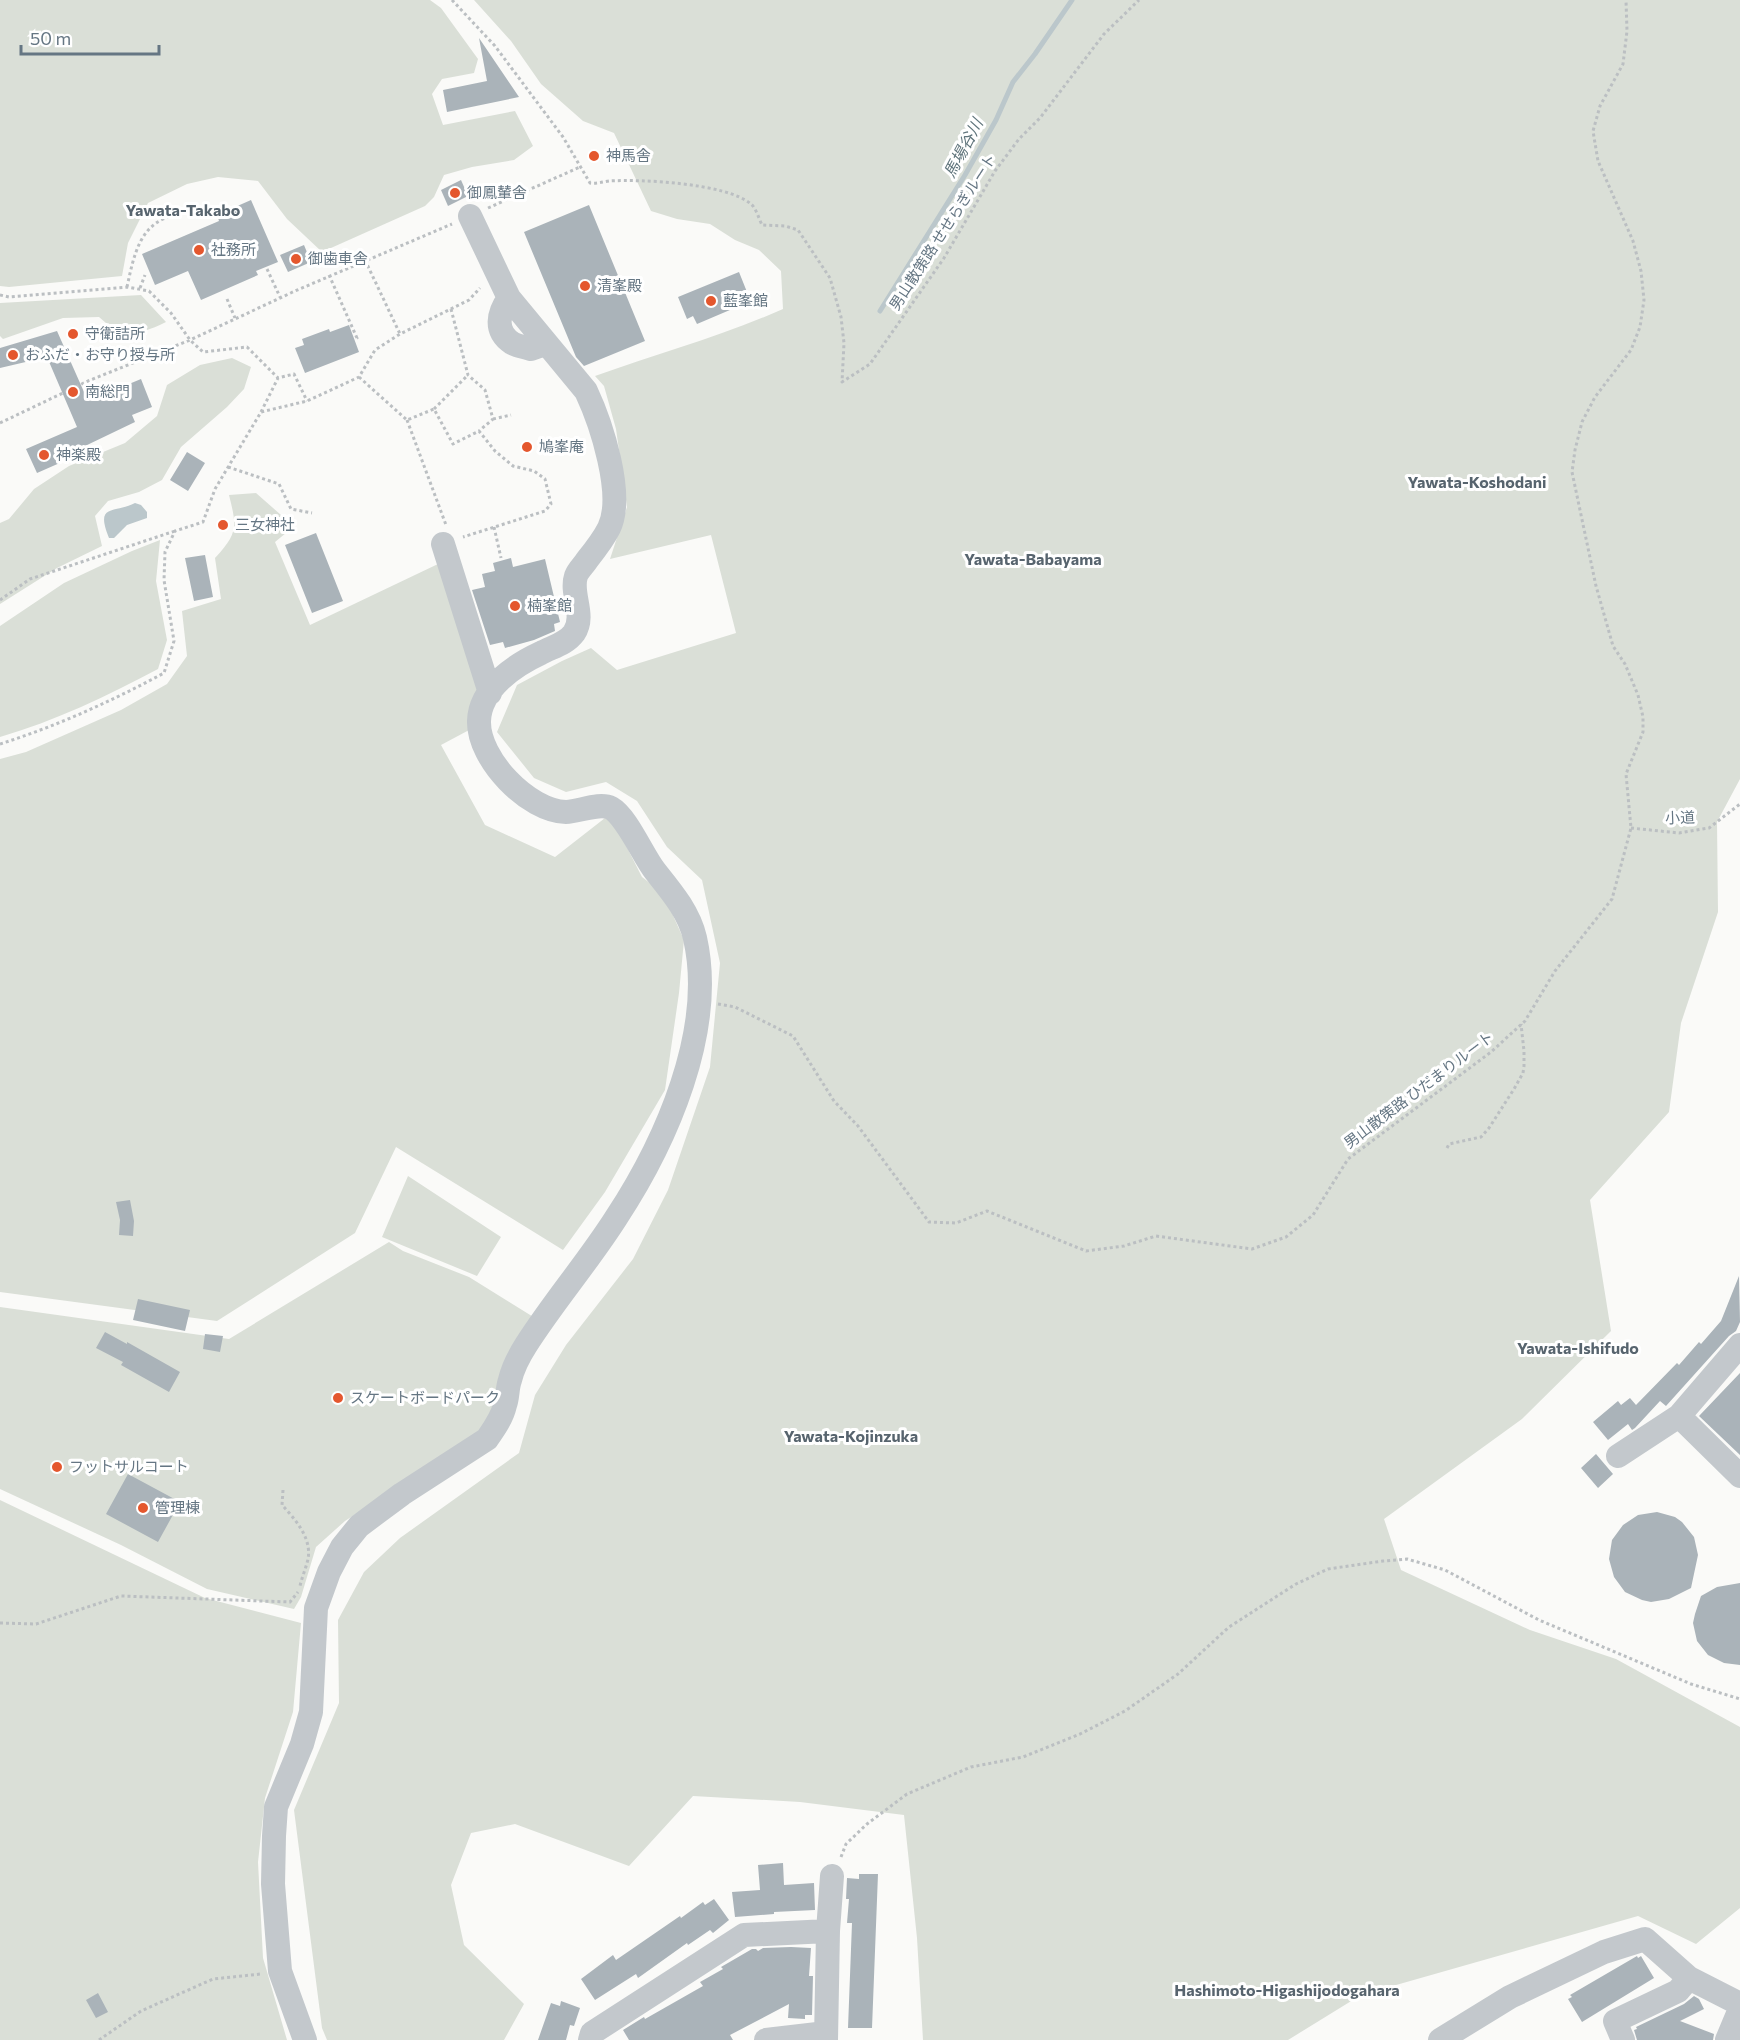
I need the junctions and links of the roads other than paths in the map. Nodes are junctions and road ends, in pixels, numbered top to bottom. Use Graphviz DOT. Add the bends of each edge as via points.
graph roads {
  1 [pos="470,216"];
  2 [pos="447,542"];
  3 [pos="490,693"];
  4 [pos="1740,1344"];
  5 [pos="1679,1416"];
  6 [pos="1618,1456"];
  7 [pos="1740,1476"];
  8 [pos="832,1876"];
  9 [pos="828,1931"];
  10 [pos="1689,1978"];
  11 [pos="1736,2021"];
  12 [pos="826,2036"];
  13 [pos="594,2038"];
  14 [pos="305,2040"];
  15 [pos="766,2040"];
  16 [pos="1440,2040"];
  17 [pos="1623,2040"];
  1 -- 3 [label="street" via="508,298 586,391 609,466 615,508 603,540 576,574 579,619 575,632 505,674"];
  2 -- 3 [label="street"];
  3 -- 14 [label="street" via="479,716 479,734 504,777 532,802 547,809 564,812 611,808 670,888 694,935 699,1000 690,1057 676,1106 616,1218 518,1358 496,1427 487,1439 359,1526 328,1572 316,1608 311,1712 276,1808 273,1884 280,1971"];
  4 -- 5 [label="street"];
  5 -- 6 [label="street"];
  5 -- 7 [label="street"];
  8 -- 9 [label="street"];
  9 -- 12 [label="street"];
  9 -- 13 [label="street" via="744,1935"];
  10 -- 11 [label="street"];
  10 -- 16 [label="street" via="1645,1939 1604,1952 1510,1997"];
  10 -- 17 [label="street" via="1678,1991 1615,2021"];
  12 -- 15 [label="street"];
}
